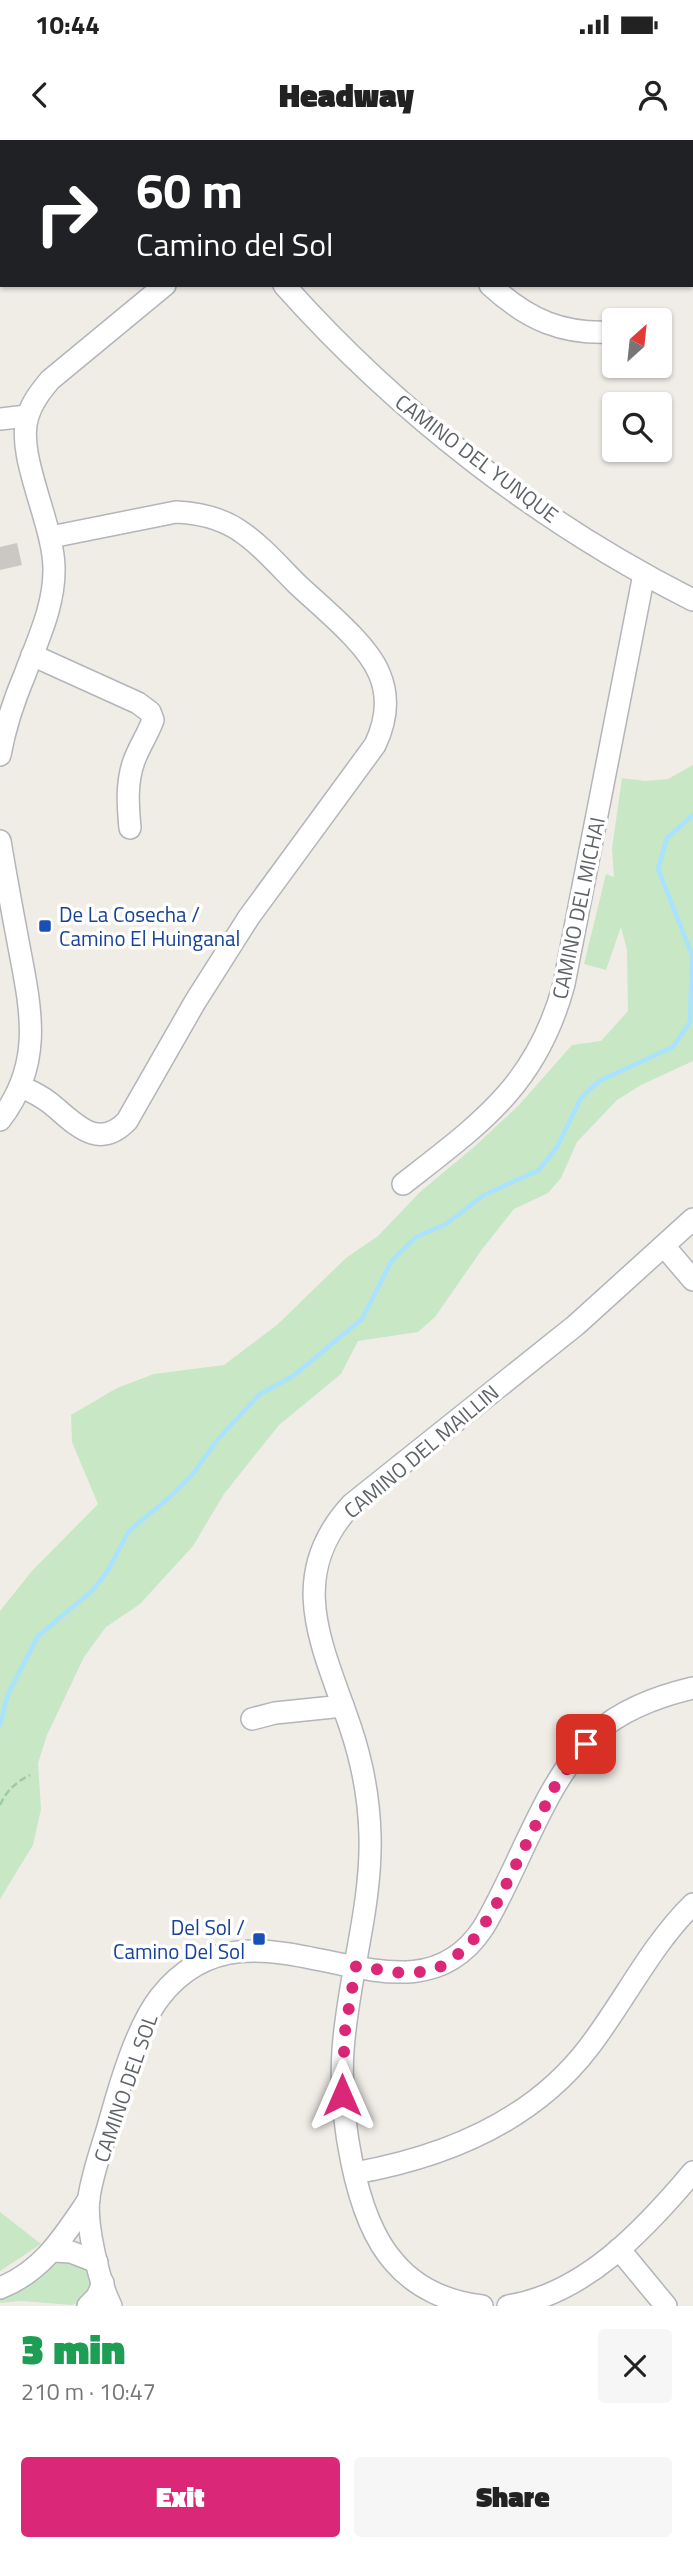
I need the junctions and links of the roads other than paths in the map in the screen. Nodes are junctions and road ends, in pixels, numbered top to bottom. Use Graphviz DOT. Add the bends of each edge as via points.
graph roads {
  1 [pos="163,287"];
  2 [pos="286,287"];
  3 [pos="492,287"];
  4 [pos="602,333"];
  5 [pos="27,416"];
  6 [pos="0,419"];
  7 [pos="51,537"];
  8 [pos="644,575"];
  9 [pos="693,600"];
  10 [pos="32,655"];
  11 [pos="0,755"];
  12 [pos="130,828"];
  13 [pos="0,841"];
  14 [pos="20,1087"];
  15 [pos="0,1120"];
  16 [pos="403,1184"];
  17 [pos="693,1219"];
  18 [pos="664,1246"];
  19 [pos="693,1280"];
  20 [pos="693,1688"];
  21 [pos="343,1706"];
  22 [pos="252,1719"];
  23 [pos="693,1904"];
  24 [pos="356,1966"];
  25 [pos="693,2172"];
  26 [pos="355,2173"];
  27 [pos="89,2199"];
  28 [pos="619,2249"];
  29 [pos="54,2251"];
  30 [pos="100,2273"];
  31 [pos="0,2288"];
  32 [pos="88,2306"];
  33 [pos="111,2306"];
  34 [pos="482,2306"];
  35 [pos="508,2306"];
  36 [pos="666,2306"];
  1 -- 5 [label="street" via="50,380"];
  2 -- 8 [label="street, CAMINO DEL YUNQUE" via="355,360 432,427 535,505"];
  3 -- 4 [label="street" via="508,302 555,328"];
  5 -- 6 [label="street"];
  5 -- 7 [label="street" via="25,448"];
  7 -- 10 [label="street" via="52,596"];
  7 -- 14 [label="street" via="176,512 224,522 251,539 366,652 383,682 386,707 374,745 249,917 127,1121 111,1132 88,1132 45,1099"];
  8 -- 9 [label="street, CAMINO DEL YUNQUE"];
  8 -- 16 [label="street, CAMINO DEL MICHAI" via="564,984 551,1025 531,1064 505,1099"];
  10 -- 11 [label="street"];
  10 -- 12 [label="street" via="150,712 153,720 130,778"];
  13 -- 14 [label="street" via="30,1013 29,1058"];
  14 -- 15 [label="street"];
  17 -- 18 [label="street, CAMINO DEL MAILLIN"];
  18 -- 19 [label="street"];
  18 -- 21 [label="street, CAMINO DEL MAILLIN" via="576,1325 363,1494 334,1524 318,1559 313,1601 321,1644"];
  20 -- 24 [label="street, CAMINO DEL SOL" via="628,1712 586,1744 556,1784 488,1920 461,1954 422,1972"];
  21 -- 22 [label="street"];
  21 -- 24 [label="street, CAMINO DEL MAILLIN" via="362,1768 370,1833 367,1899"];
  23 -- 26 [label="street" via="657,1947 590,2046 537,2100 465,2142"];
  24 -- 26 [label="street, CAMINO DEL MAILLIN" via="342,2072 344,2119"];
  24 -- 27 [label="street, CAMINO DEL SOL" via="275,1951 246,1951 210,1959 177,1979 149,2014 133,2053"];
  25 -- 28 [label="street" via="655,2217"];
  26 -- 34 [label="street, CAMINO DEL MAILLIN" via="376,2234 402,2272 436,2294"];
  27 -- 29 [label="street, CAMINO DEL SOL"];
  27 -- 30 [label="street, CAMINO DEL SOL"];
  28 -- 35 [label="street" via="565,2285"];
  28 -- 36 [label="street"];
  29 -- 30 [label="street" via="71,2252"];
  29 -- 31 [label="street, CAMINO DEL SOL" via="31,2272"];
  30 -- 32 [label="street" via="97,2297"];
  30 -- 33 [label="street, CAMINO DEL SOL"];
}
